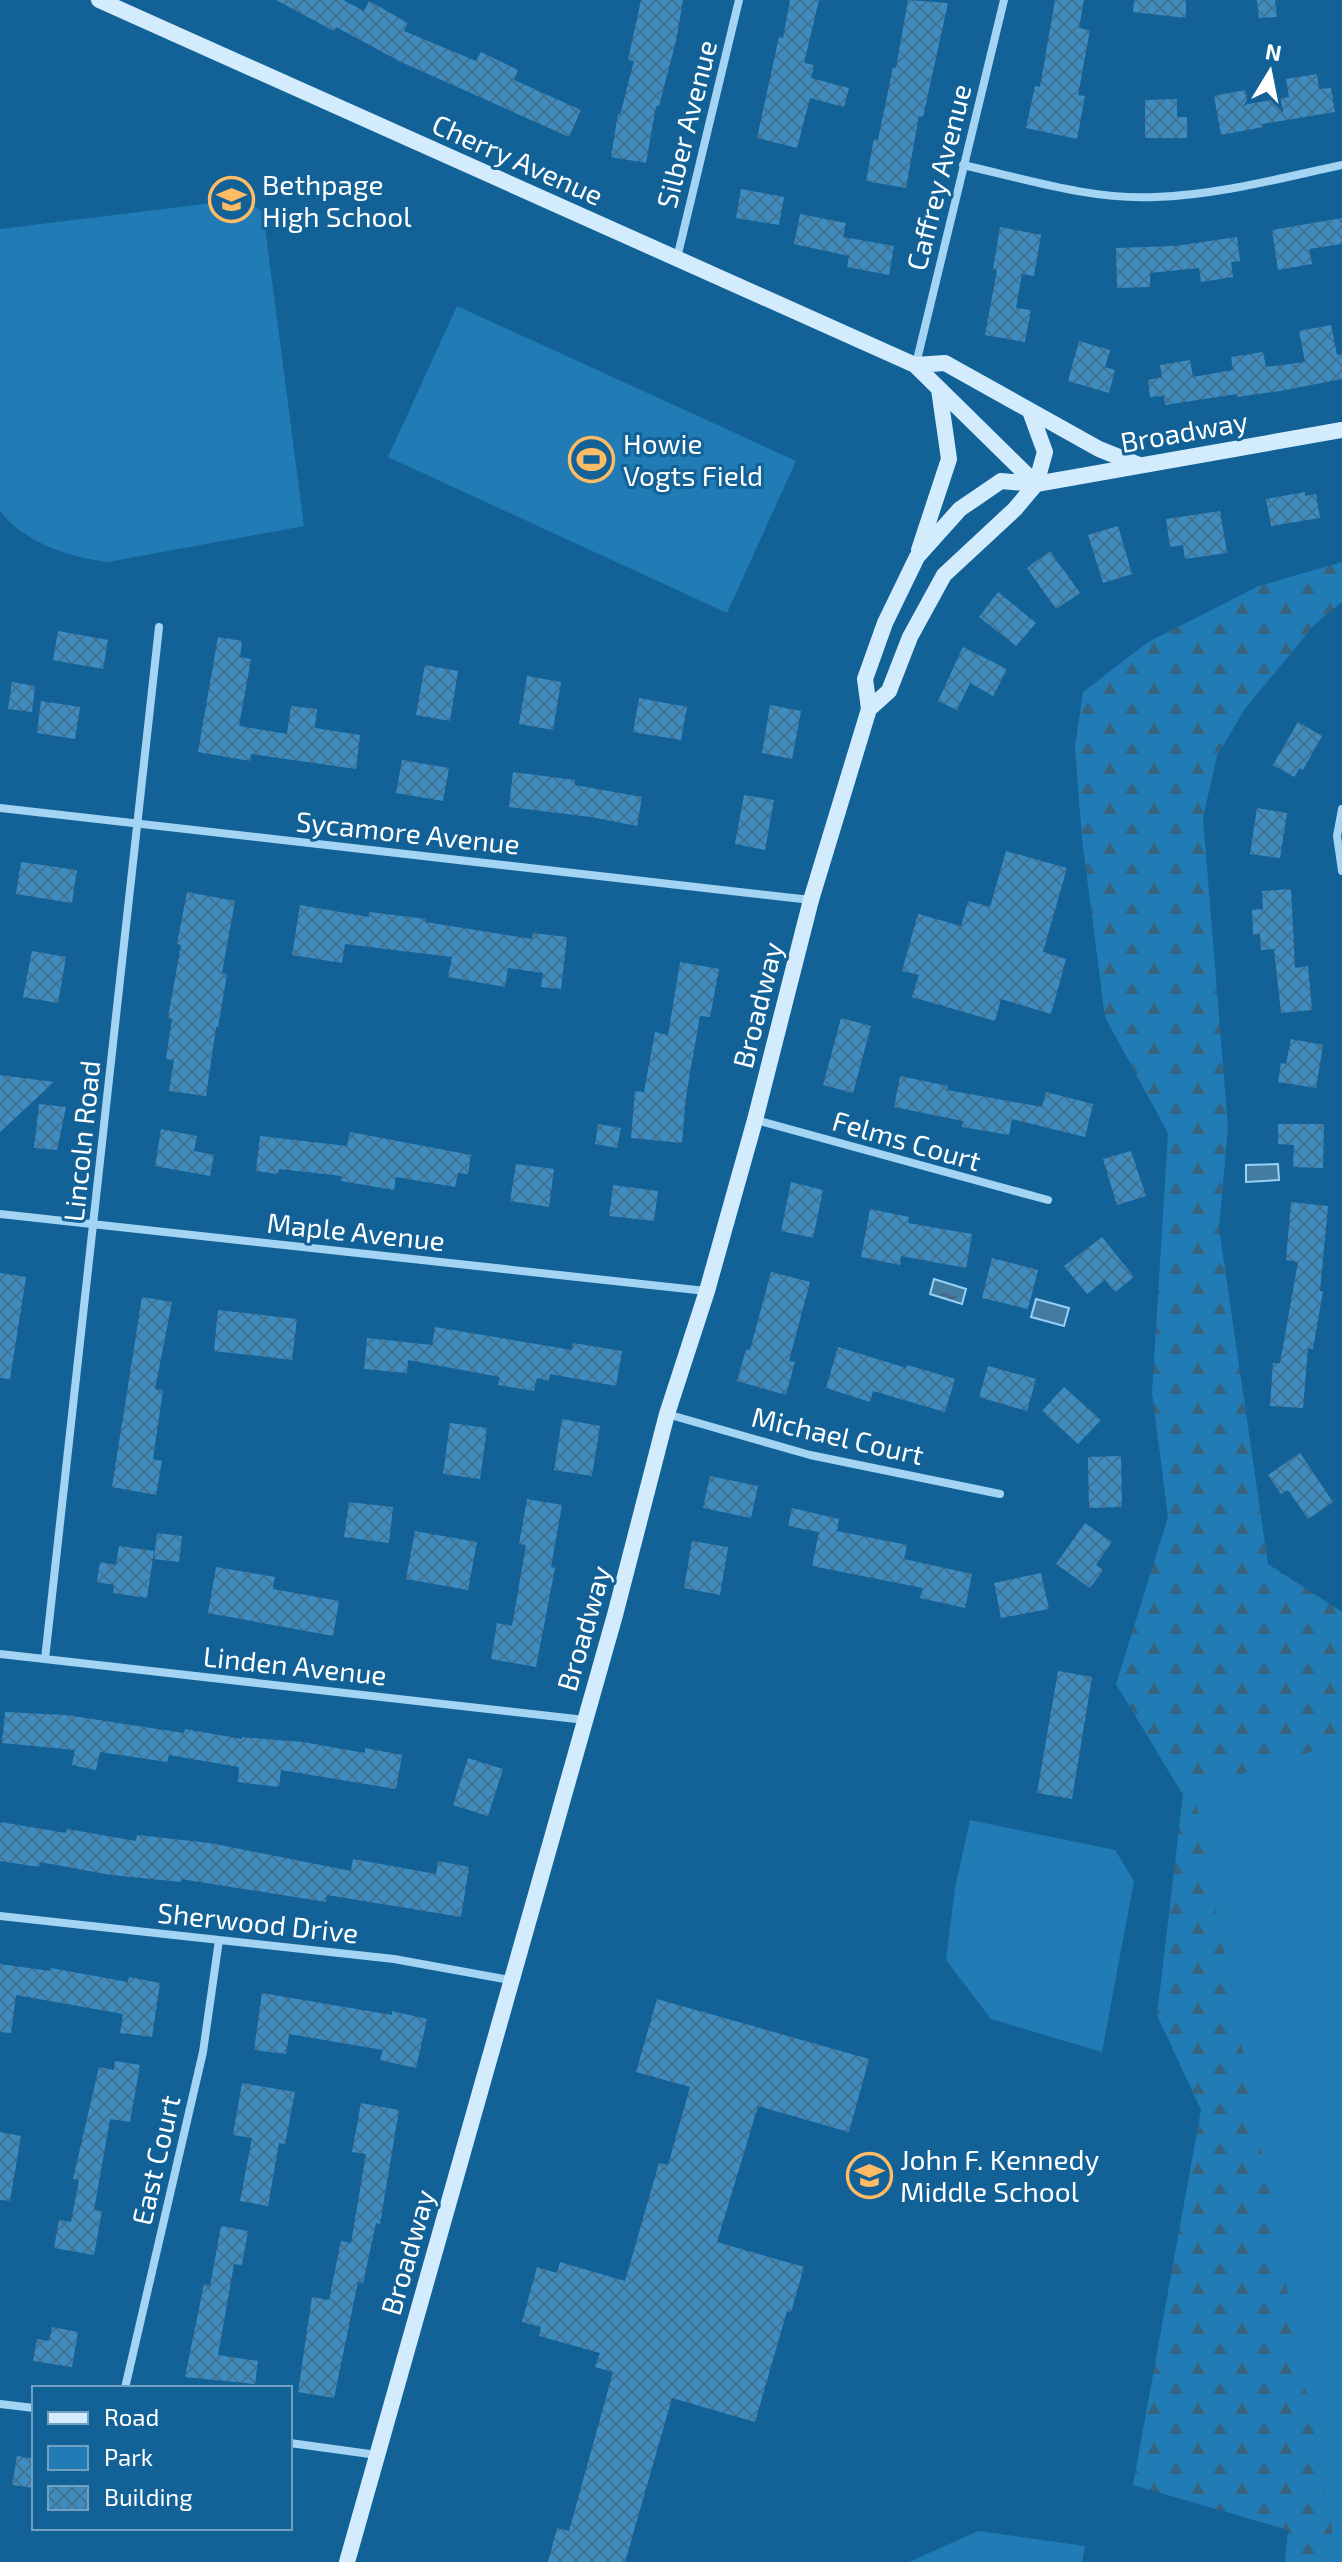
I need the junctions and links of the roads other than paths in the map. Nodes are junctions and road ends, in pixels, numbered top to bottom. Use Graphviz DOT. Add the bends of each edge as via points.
graph roads {
  1 [pos="100,0"];
  2 [pos="739,0"];
  3 [pos="1004,0"];
  4 [pos="963,165"];
  5 [pos="1342,165"];
  6 [pos="676,258"];
  7 [pos="915,365"];
  8 [pos="939,389"];
  9 [pos="1030,411"];
  10 [pos="1342,430"];
  11 [pos="1139,465"];
  12 [pos="1036,484"];
  13 [pos="917,557"];
  14 [pos="159,627"];
  15 [pos="869,709"];
  16 [pos="0,808"];
  17 [pos="1342,809"];
  18 [pos="138,824"];
  19 [pos="1342,871"];
  20 [pos="811,900"];
  21 [pos="755,1120"];
  22 [pos="1048,1200"];
  23 [pos="0,1214"];
  24 [pos="94,1224"];
  25 [pos="707,1291"];
  26 [pos="667,1414"];
  27 [pos="1000,1494"];
  28 [pos="0,1654"];
  29 [pos="45,1659"];
  30 [pos="585,1720"];
  31 [pos="0,1916"];
  32 [pos="219,1940"];
  33 [pos="510,1980"];
  34 [pos="125,2386"];
  35 [pos="0,2404"];
  36 [pos="32,2408"];
  37 [pos="292,2443"];
  38 [pos="378,2455"];
  39 [pos="347,2562"];
  1 -- 6 [label="main road, Cherry Avenue"];
  2 -- 6 [label="street, Silber Avenue"];
  3 -- 4 [label="street, Caffrey Avenue"];
  4 -- 5 [label="street" via="1088,194 1155,197 1228,189"];
  4 -- 7 [label="street, Caffrey Avenue"];
  6 -- 7 [label="main road, Cherry Avenue"];
  7 -- 8 [label="main road, Cherry Avenue"];
  7 -- 9 [label="main road, Cherry Avenue" via="945,363"];
  8 -- 12 [label="main road, Cherry Avenue"];
  8 -- 13 [label="main road" via="949,459"];
  9 -- 11 [label="main road, Cherry Avenue"];
  9 -- 12 [label="main road" via="1045,452"];
  10 -- 11 [label="main road, Broadway"];
  11 -- 12 [label="main road, Broadway"];
  12 -- 13 [label="main road, Broadway" via="1001,481 960,509"];
  12 -- 15 [label="main road, Broadway" via="944,575 910,637 889,691"];
  13 -- 15 [label="main road, Broadway" via="865,679"];
  14 -- 18 [label="street, Lincoln Road"];
  15 -- 20 [label="main road, Broadway"];
  16 -- 18 [label="street, Sycamore Avenue"];
  17 -- 19 [label="street" via="1337,836"];
  18 -- 20 [label="street, Sycamore Avenue"];
  18 -- 24 [label="street, Lincoln Road"];
  20 -- 21 [label="main road, Broadway"];
  21 -- 22 [label="street, Felms Court"];
  21 -- 25 [label="main road, Broadway"];
  23 -- 24 [label="street, Maple Avenue"];
  24 -- 25 [label="street, Maple Avenue"];
  24 -- 29 [label="street, Lincoln Road"];
  25 -- 26 [label="main road, Broadway"];
  26 -- 27 [label="street, Michael Court" via="810,1455"];
  26 -- 30 [label="main road, Broadway"];
  28 -- 29 [label="street, Linden Avenue"];
  29 -- 30 [label="street, Linden Avenue"];
  30 -- 33 [label="main road, Broadway"];
  31 -- 32 [label="street, Sherwood Drive"];
  32 -- 33 [label="street, Sherwood Drive" via="394,1959"];
  32 -- 34 [label="street, East Court" via="203,2052"];
  33 -- 38 [label="main road, Broadway"];
  35 -- 36 [label="street"];
  37 -- 38 [label="street"];
  38 -- 39 [label="main road, Broadway"];
}
